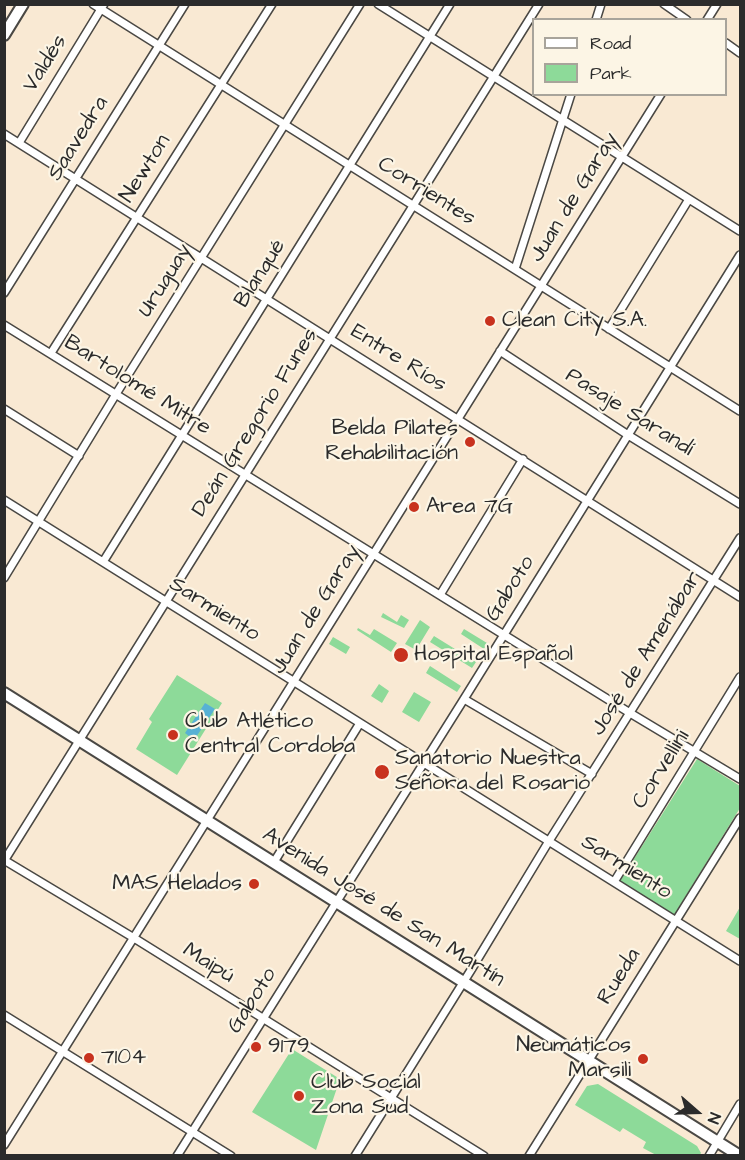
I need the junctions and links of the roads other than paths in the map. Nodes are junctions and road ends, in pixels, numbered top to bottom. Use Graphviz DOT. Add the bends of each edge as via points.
graph roads {
  1 [pos="23,4"];
  2 [pos="93,4"];
  3 [pos="184,4"];
  4 [pos="272,4"];
  5 [pos="360,4"];
  6 [pos="378,4"];
  7 [pos="450,4"];
  8 [pos="538,4"];
  9 [pos="664,4"];
  10 [pos="717,4"];
  11 [pos="103,7"];
  12 [pos="684,18"];
  13 [pos="708,18"];
  14 [pos="4,35"];
  15 [pos="430,37"];
  16 [pos="727,44"];
  17 [pos="159,46"];
  18 [pos="741,53"];
  19 [pos="494,77"];
  20 [pos="221,85"];
  21 [pos="570,96"];
  22 [pos="660,96"];
  23 [pos="562,120"];
  24 [pos="285,125"];
  25 [pos="4,134"];
  26 [pos="19,143"];
  27 [pos="622,157"];
  28 [pos="350,165"];
  29 [pos="76,179"];
  30 [pos="689,199"];
  31 [pos="413,206"];
  32 [pos="137,217"];
  33 [pos="741,231"];
  34 [pos="741,255"];
  35 [pos="202,258"];
  36 [pos="515,269"];
  37 [pos="541,286"];
  38 [pos="4,293"];
  39 [pos="267,298"];
  40 [pos="4,325"];
  41 [pos="609,329"];
  42 [pos="330,338"];
  43 [pos="500,351"];
  44 [pos="51,354"];
  45 [pos="670,367"];
  46 [pos="116,394"];
  47 [pos="741,399"];
  48 [pos="4,409"];
  49 [pos="738,409"];
  50 [pos="458,418"];
  51 [pos="182,435"];
  52 [pos="628,435"];
  53 [pos="79,456"];
  54 [pos="523,459"];
  55 [pos="246,474"];
  56 [pos="4,500"];
  57 [pos="588,500"];
  58 [pos="741,504"];
  59 [pos="39,522"];
  60 [pos="741,538"];
  61 [pos="374,554"];
  62 [pos="103,562"];
  63 [pos="4,578"];
  64 [pos="714,581"];
  65 [pos="440,595"];
  66 [pos="741,597"];
  67 [pos="166,601"];
  68 [pos="504,634"];
  69 [pos="741,677"];
  70 [pos="294,681"];
  71 [pos="4,693"];
  72 [pos="464,699"];
  73 [pos="630,713"];
  74 [pos="360,723"];
  75 [pos="80,740"];
  76 [pos="695,752"];
  77 [pos="424,762"];
  78 [pos="592,774"];
  79 [pos="741,779"];
  80 [pos="741,818"];
  81 [pos="208,820"];
  82 [pos="549,841"];
  83 [pos="5,860"];
  84 [pos="274,862"];
  85 [pos="614,882"];
  86 [pos="337,902"];
  87 [pos="676,921"];
  88 [pos="134,939"];
  89 [pos="741,961"];
  90 [pos="464,981"];
  91 [pos="4,1015"];
  92 [pos="263,1019"];
  93 [pos="63,1051"];
  94 [pos="589,1061"];
  95 [pos="391,1098"];
  96 [pos="741,1104"];
  97 [pos="192,1131"];
  98 [pos="718,1141"];
  99 [pos="4,1145"];
  100 [pos="177,1155"];
  101 [pos="231,1155"];
  102 [pos="355,1155"];
  103 [pos="484,1155"];
  104 [pos="529,1155"];
  105 [pos="709,1155"];
  106 [pos="740,1155"];
  1 -- 14 [label="main road"];
  2 -- 11 [label="street, Corrientes"];
  3 -- 17 [label="street, Saavedra"];
  4 -- 20 [label="street, Newton"];
  5 -- 24 [label="street, Uruguay"];
  6 -- 15 [label="street"];
  7 -- 15 [label="street, Blanqué"];
  8 -- 19 [label="street, Deán Gregorio Funes"];
  9 -- 12 [label="street"];
  10 -- 13 [label="street"];
  11 -- 17 [label="street, Corrientes"];
  11 -- 26 [label="street, Valdés"];
  15 -- 19 [label="street"];
  15 -- 28 [label="street, Blanqué"];
  16 -- 18 [label="street"];
  17 -- 20 [label="street, Corrientes"];
  17 -- 29 [label="street, Saavedra"];
  19 -- 23 [label="street"];
  19 -- 31 [label="street, Deán Gregorio Funes"];
  20 -- 24 [label="street, Corrientes"];
  20 -- 32 [label="street, Newton"];
  21 -- 23 [label="street"];
  22 -- 27 [label="street, Juan de Garay"];
  23 -- 27 [label="street"];
  23 -- 36 [label="street"];
  24 -- 28 [label="street, Corrientes"];
  24 -- 35 [label="street, Uruguay"];
  25 -- 26 [label="street, Entre Ríos"];
  26 -- 29 [label="street, Entre Ríos"];
  27 -- 30 [label="street"];
  27 -- 37 [label="street, Juan de Garay"];
  28 -- 31 [label="street, Corrientes"];
  28 -- 39 [label="street, Blanqué"];
  29 -- 32 [label="street, Entre Ríos"];
  29 -- 38 [label="street, Saavedra"];
  30 -- 33 [label="street"];
  30 -- 41 [label="street"];
  31 -- 36 [label="street, Corrientes"];
  31 -- 42 [label="street, Deán Gregorio Funes"];
  32 -- 35 [label="street, Entre Ríos"];
  32 -- 44 [label="street, Newton"];
  34 -- 45 [label="street, Gaboto"];
  35 -- 39 [label="street, Entre Ríos"];
  35 -- 46 [label="street, Uruguay"];
  36 -- 37 [label="street, Corrientes"];
  37 -- 41 [label="street, Corrientes"];
  37 -- 43 [label="street, Juan de Garay"];
  39 -- 42 [label="street, Entre Ríos"];
  39 -- 51 [label="street, Blanqué"];
  40 -- 44 [label="street, Bartolomé Mitre"];
  41 -- 45 [label="street, Corrientes"];
  42 -- 50 [label="street, Entre Ríos"];
  42 -- 55 [label="street, Deán Gregorio Funes"];
  43 -- 50 [label="street, Juan de Garay"];
  43 -- 52 [label="street, Pasaje Sarandí"];
  44 -- 46 [label="street, Bartolomé Mitre"];
  45 -- 49 [label="street, Corrientes"];
  45 -- 52 [label="street, Gaboto"];
  46 -- 51 [label="street, Bartolomé Mitre"];
  46 -- 53 [label="street, Uruguay"];
  47 -- 49 [label="street"];
  48 -- 53 [label="street"];
  50 -- 54 [label="street, Entre Ríos"];
  50 -- 61 [label="street, Juan de Garay"];
  51 -- 55 [label="street, Bartolomé Mitre"];
  51 -- 62 [label="street, Blanqué"];
  52 -- 57 [label="street, Gaboto"];
  52 -- 58 [label="street, Pasaje Sarandí"];
  53 -- 59 [label="street, Uruguay"];
  54 -- 57 [label="street, Entre Ríos"];
  54 -- 65 [label="street"];
  55 -- 61 [label="street, Bartolomé Mitre"];
  55 -- 67 [label="street, Deán Gregorio Funes"];
  56 -- 59 [label="street, Sarmiento"];
  57 -- 64 [label="street, Entre Ríos"];
  57 -- 68 [label="street, Gaboto"];
  59 -- 62 [label="street, Sarmiento"];
  59 -- 63 [label="street, Uruguay"];
  60 -- 64 [label="street, José de Amenábar"];
  61 -- 65 [label="street, Bartolomé Mitre"];
  61 -- 70 [label="street, Juan de Garay"];
  62 -- 67 [label="street, Sarmiento"];
  64 -- 66 [label="street, Entre Ríos"];
  64 -- 73 [label="street, José de Amenábar"];
  65 -- 68 [label="street, Bartolomé Mitre"];
  67 -- 70 [label="street, Sarmiento"];
  67 -- 75 [label="street, Deán Gregorio Funes"];
  68 -- 72 [label="street, Gaboto"];
  68 -- 73 [label="street, Bartolomé Mitre"];
  69 -- 76 [label="street, Corvellini"];
  70 -- 74 [label="street, Sarmiento"];
  70 -- 81 [label="street, Juan de Garay"];
  71 -- 75 [label="main road, Avenida José de San Martín"];
  72 -- 77 [label="street, Gaboto"];
  72 -- 78 [label="street"];
  73 -- 76 [label="street, Bartolomé Mitre"];
  73 -- 78 [label="street, José de Amenábar"];
  74 -- 77 [label="street, Sarmiento"];
  74 -- 84 [label="street"];
  75 -- 81 [label="main road, Avenida José de San Martín"];
  75 -- 83 [label="street, Deán Gregorio Funes"];
  76 -- 79 [label="street, Bartolomé Mitre"];
  76 -- 85 [label="street, Corvellini"];
  77 -- 82 [label="street, Sarmiento"];
  77 -- 86 [label="street, Gaboto"];
  78 -- 82 [label="street, José de Amenábar"];
  80 -- 87 [label="street, Rueda"];
  81 -- 84 [label="main road, Avenida José de San Martín"];
  81 -- 88 [label="street, Juan de Garay"];
  82 -- 85 [label="street, Sarmiento"];
  82 -- 90 [label="street, José de Amenábar"];
  83 -- 88 [label="street, Maipú"];
  84 -- 86 [label="main road, Avenida José de San Martín"];
  85 -- 87 [label="street, Sarmiento"];
  86 -- 90 [label="main road, Avenida José de San Martín"];
  86 -- 92 [label="street, Gaboto"];
  87 -- 89 [label="street, Sarmiento"];
  87 -- 94 [label="street, Rueda"];
  88 -- 92 [label="street, Maipú"];
  88 -- 93 [label="street, Juan de Garay"];
  90 -- 94 [label="main road, Avenida José de San Martín"];
  90 -- 95 [label="street, José de Amenábar"];
  91 -- 93 [label="street"];
  92 -- 95 [label="street, Maipú"];
  92 -- 97 [label="street, Gaboto"];
  93 -- 97 [label="street"];
  93 -- 99 [label="street, Juan de Garay"];
  94 -- 98 [label="main road, Avenida José de San Martín"];
  94 -- 104 [label="street, Rueda"];
  95 -- 102 [label="street, José de Amenábar"];
  95 -- 103 [label="street, Maipú"];
  96 -- 98 [label="street"];
  97 -- 100 [label="street, Gaboto"];
  97 -- 101 [label="street"];
  98 -- 105 [label="street"];
  98 -- 106 [label="main road, Avenida José de San Martín"];
}
